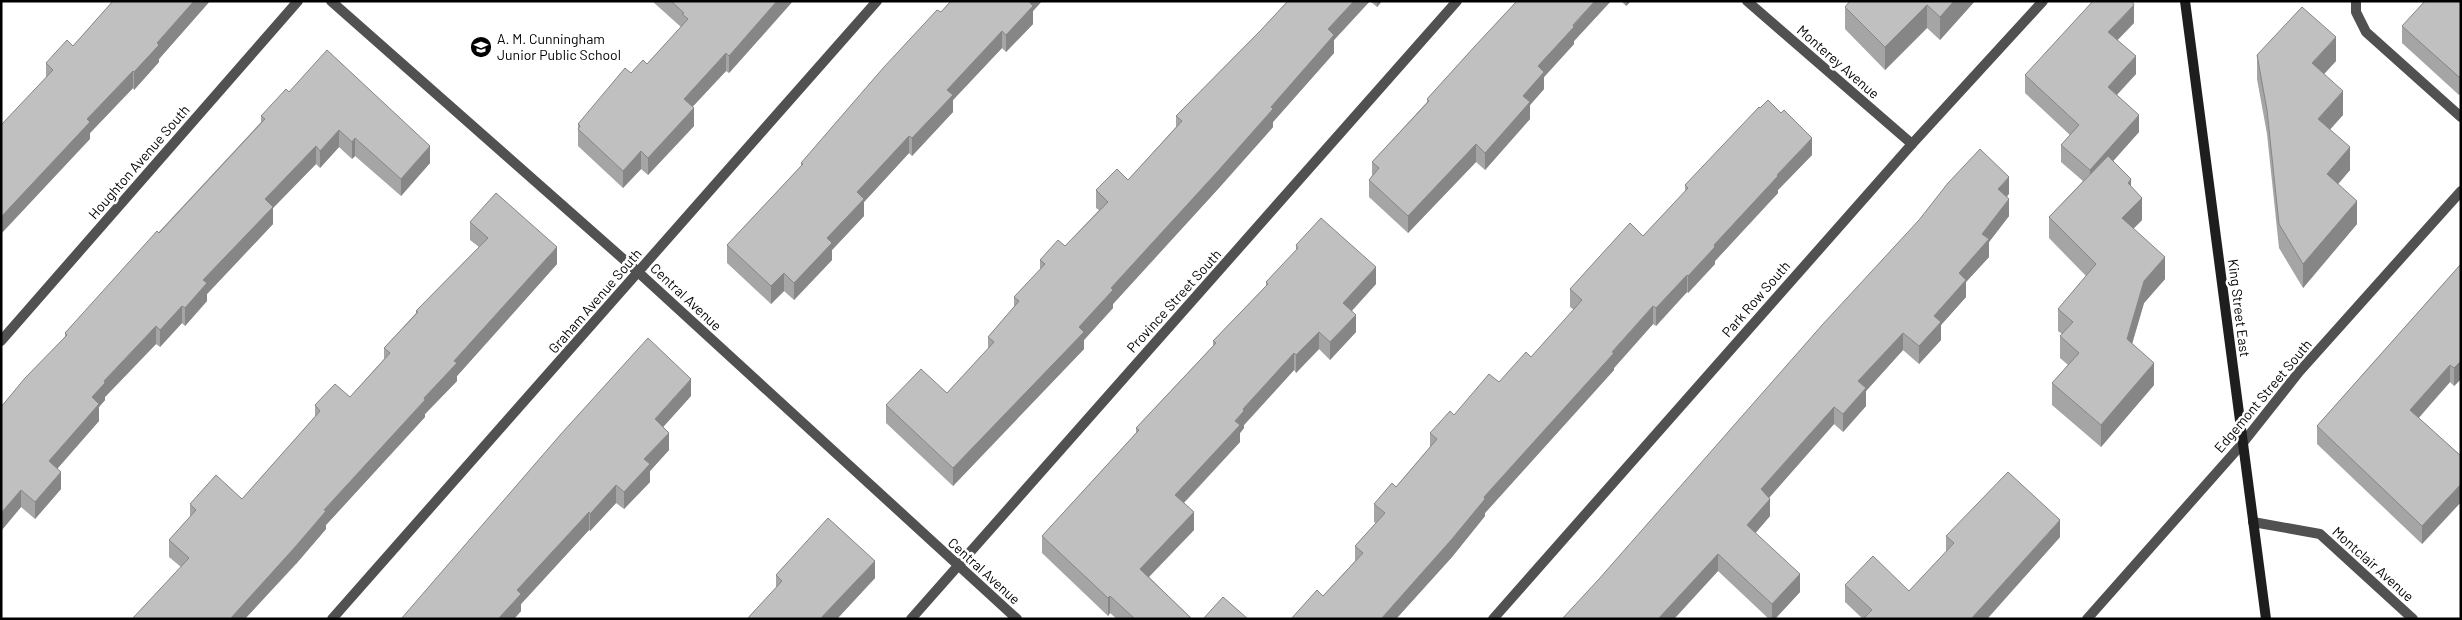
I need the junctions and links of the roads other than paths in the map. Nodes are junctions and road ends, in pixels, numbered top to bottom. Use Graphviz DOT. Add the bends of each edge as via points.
graph roads {
  1 [pos="298,1"];
  2 [pos="331,1"];
  3 [pos="878,1"];
  4 [pos="1458,1"];
  5 [pos="1747,1"];
  6 [pos="2043,1"];
  7 [pos="2186,1"];
  8 [pos="2356,1"];
  9 [pos="2461,117"];
  10 [pos="1912,144"];
  11 [pos="2461,191"];
  12 [pos="638,272"];
  13 [pos="1,341"];
  14 [pos="2242,444"];
  15 [pos="2253,522"];
  16 [pos="957,566"];
  17 [pos="332,619"];
  18 [pos="911,619"];
  19 [pos="1017,619"];
  20 [pos="1493,619"];
  21 [pos="2087,619"];
  22 [pos="2266,619"];
  23 [pos="2413,619"];
  1 -- 13 [label="street, Houghton Avenue South"];
  2 -- 12 [label="street, Central Avenue"];
  3 -- 12 [label="street, Graham Avenue South"];
  4 -- 16 [label="street, Province Street South"];
  5 -- 10 [label="street, Monterey Avenue"];
  6 -- 10 [label="street, Park Row South"];
  7 -- 14 [label="main road, King Street East"];
  8 -- 9 [label="street" via="2356,12 2366,32"];
  10 -- 20 [label="street, Park Row South"];
  11 -- 14 [label="street, Edgemont Street South" via="2299,372"];
  12 -- 16 [label="street, Central Avenue"];
  12 -- 17 [label="street, Graham Avenue South"];
  14 -- 15 [label="main road, King Street East"];
  14 -- 21 [label="street, Edgemont Street South"];
  15 -- 22 [label="main road, King Street East"];
  15 -- 23 [label="street, Montclair Avenue" via="2320,534"];
  16 -- 18 [label="street, Province Street South"];
  16 -- 19 [label="street, Central Avenue"];
}
